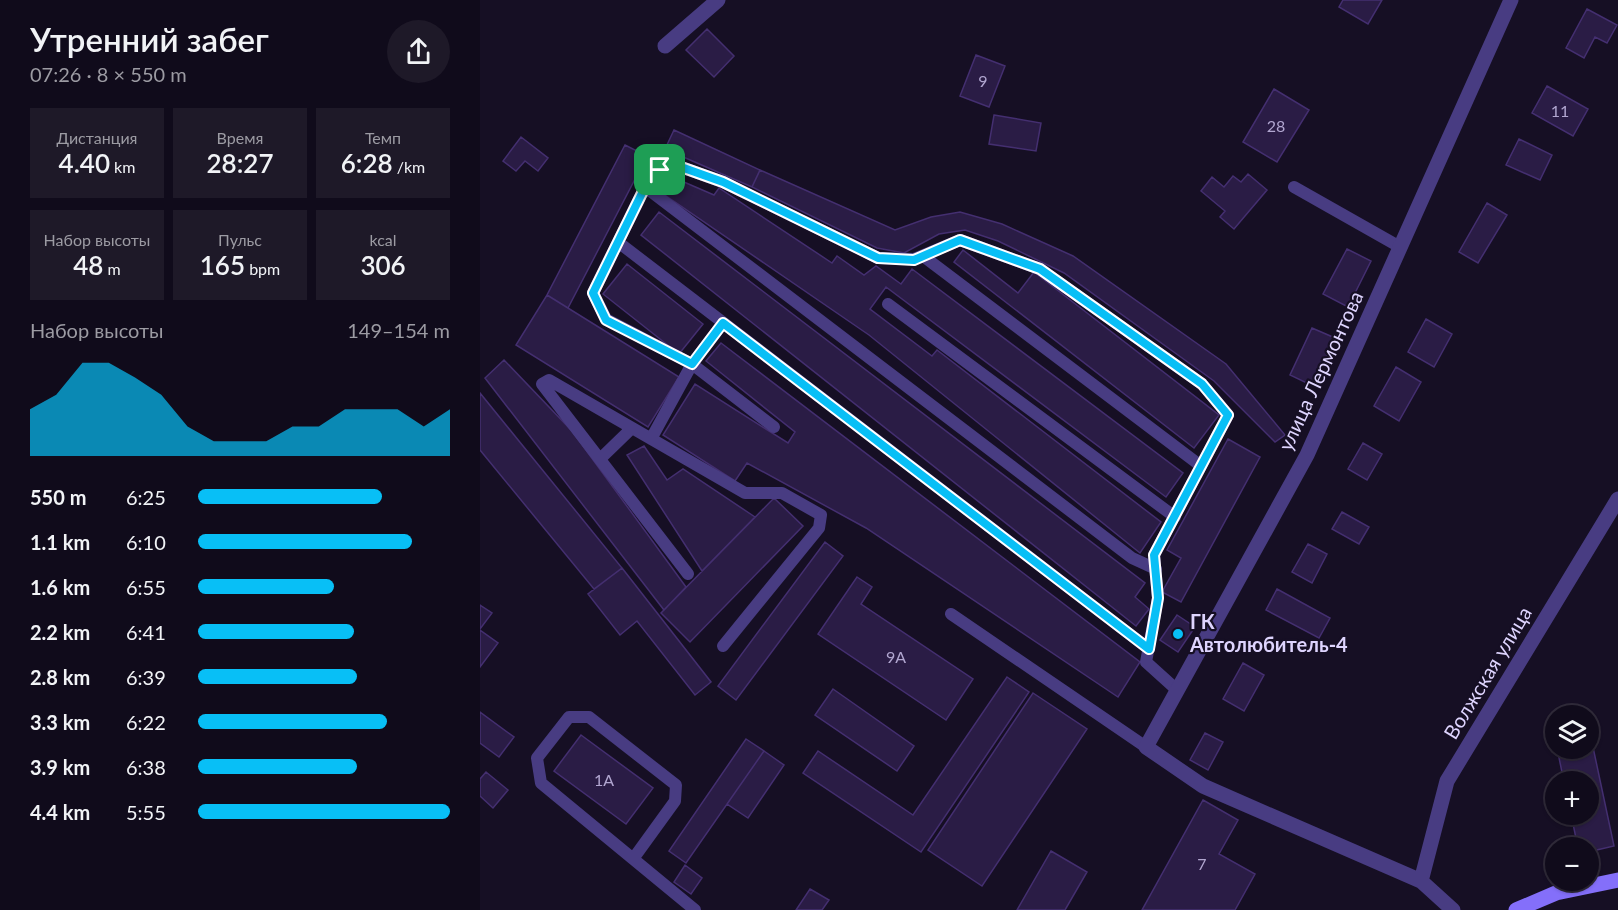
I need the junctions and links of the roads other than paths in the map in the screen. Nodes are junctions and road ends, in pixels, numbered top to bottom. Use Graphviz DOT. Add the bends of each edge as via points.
graph roads {
  1 [pos="717,0"];
  2 [pos="1511,0"];
  3 [pos="665,46"];
  4 [pos="645,187"];
  5 [pos="1294,187"];
  6 [pos="618,242"];
  7 [pos="1400,247"];
  8 [pos="923,256"];
  9 [pos="888,304"];
  10 [pos="723,323"];
  11 [pos="692,364"];
  12 [pos="774,427"];
  13 [pos="632,428"];
  14 [pos="651,439"];
  15 [pos="600,459"];
  16 [pos="1201,466"];
  17 [pos="1618,499"];
  18 [pos="1174,516"];
  19 [pos="1156,569"];
  20 [pos="688,574"];
  21 [pos="951,614"];
  22 [pos="723,646"];
  23 [pos="1149,649"];
  24 [pos="1177,690"];
  25 [pos="1146,747"];
  26 [pos="633,859"];
  27 [pos="1618,880"];
  28 [pos="1421,881"];
  29 [pos="695,910"];
  30 [pos="1454,910"];
  31 [pos="1516,910"];
  1 -- 3 [label="street"];
  2 -- 7 [label="street, улица Лермонтова"];
  4 -- 6 [label="lane"];
  4 -- 8 [label="lane" via="660,170 681,167 723,182 878,258 914,260"];
  4 -- 19 [label="lane" via="1132,558"];
  5 -- 7 [label="lane"];
  6 -- 10 [label="lane"];
  6 -- 11 [label="lane" via="593,293 606,320"];
  7 -- 24 [label="street, улица Лермонтова" via="1306,455"];
  8 -- 16 [label="lane"];
  8 -- 16 [label="lane" via="960,240 1040,269 1202,384 1228,415"];
  9 -- 18 [label="lane"];
  10 -- 11 [label="lane"];
  10 -- 23 [label="lane"];
  11 -- 12 [label="lane"];
  11 -- 14 [label="lane"];
  13 -- 14 [label="lane"];
  13 -- 15 [label="lane"];
  13 -- 15 [label="lane" via="549,380 542,384"];
  14 -- 22 [label="lane" via="745,494 782,493 820,515 819,528"];
  15 -- 20 [label="lane"];
  16 -- 18 [label="lane"];
  17 -- 28 [label="street, Волжская улица" via="1447,781"];
  18 -- 19 [label="lane" via="1154,555"];
  19 -- 23 [label="lane" via="1158,598"];
  21 -- 25 [label="lane"];
  23 -- 24 [label="lane" via="1146,662"];
  24 -- 25 [label="street, улица Лермонтова"];
  25 -- 28 [label="street" via="1203,786"];
  26 -- 26 [label="lane" via="675,801 676,785 589,717 569,717 537,758 541,783"];
  26 -- 29 [label="lane"];
  27 -- 31 [label="main road" via="1556,893"];
  28 -- 30 [label="street"];
}
